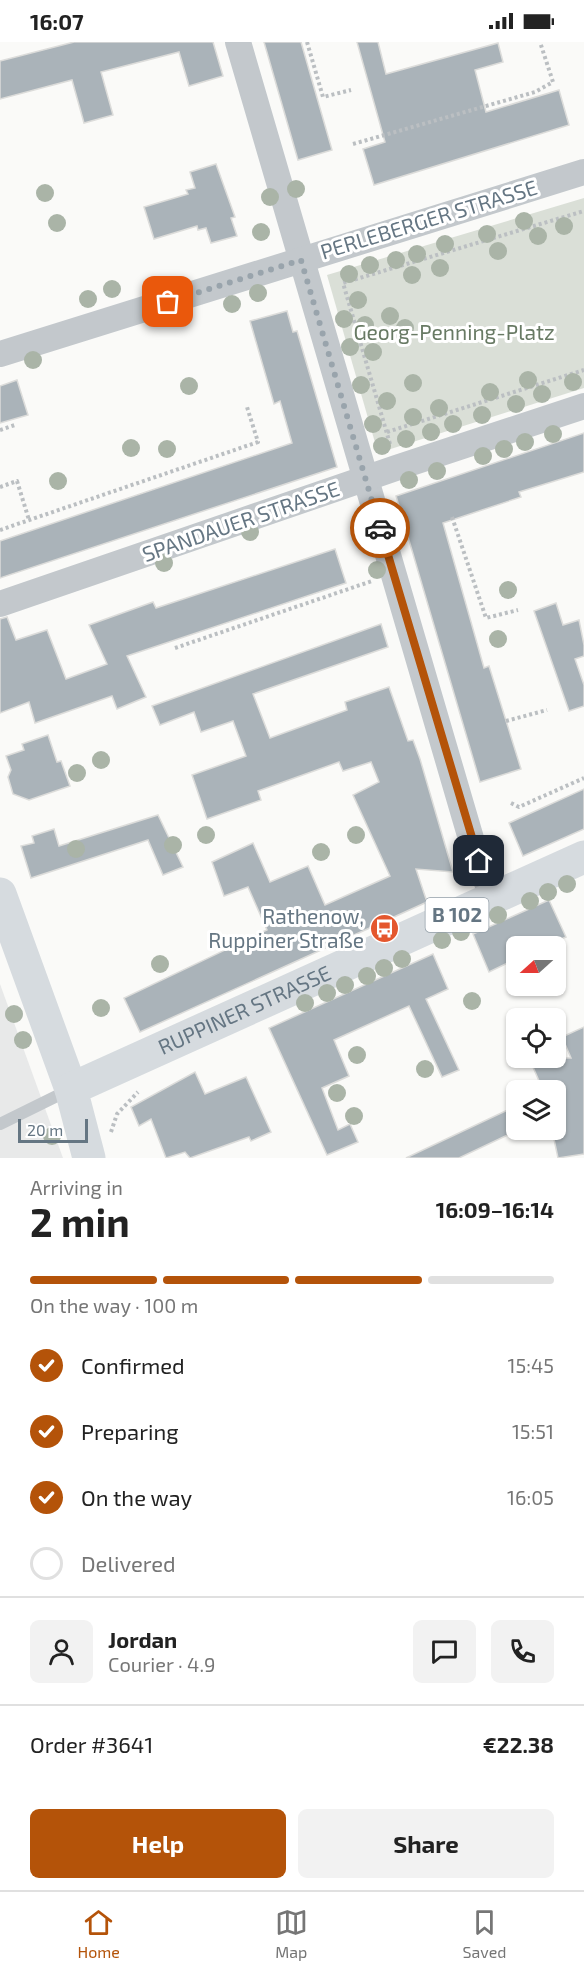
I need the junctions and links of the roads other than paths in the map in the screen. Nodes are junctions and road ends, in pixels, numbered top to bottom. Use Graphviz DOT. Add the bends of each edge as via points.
graph roads {
  1 [pos="238,42"];
  2 [pos="584,172"];
  3 [pos="301,260"];
  4 [pos="0,354"];
  5 [pos="584,406"];
  6 [pos="365,479"];
  7 [pos="0,604"];
  8 [pos="584,857"];
  9 [pos="494,899"];
  10 [pos="4,915"];
  11 [pos="71,1089"];
  12 [pos="0,1124"];
  13 [pos="89,1158"];
  1 -- 3 [label="street"];
  2 -- 3 [label="street, PERLEBERGER STRASSE"];
  3 -- 4 [label="street, PERLEBERGER STRASSE"];
  3 -- 6 [label="street"];
  5 -- 6 [label="street, SPANDAUER STRASSE"];
  6 -- 7 [label="street, SPANDAUER STRASSE"];
  6 -- 9 [label="street" via="472,842"];
  8 -- 9 [label="main road, RUPPINER STRASSE / B 102"];
  9 -- 11 [label="main road, RUPPINER STRASSE / B 102"];
  10 -- 11 [label="main road"];
  11 -- 12 [label="lane"];
  11 -- 13 [label="main road"];
}
